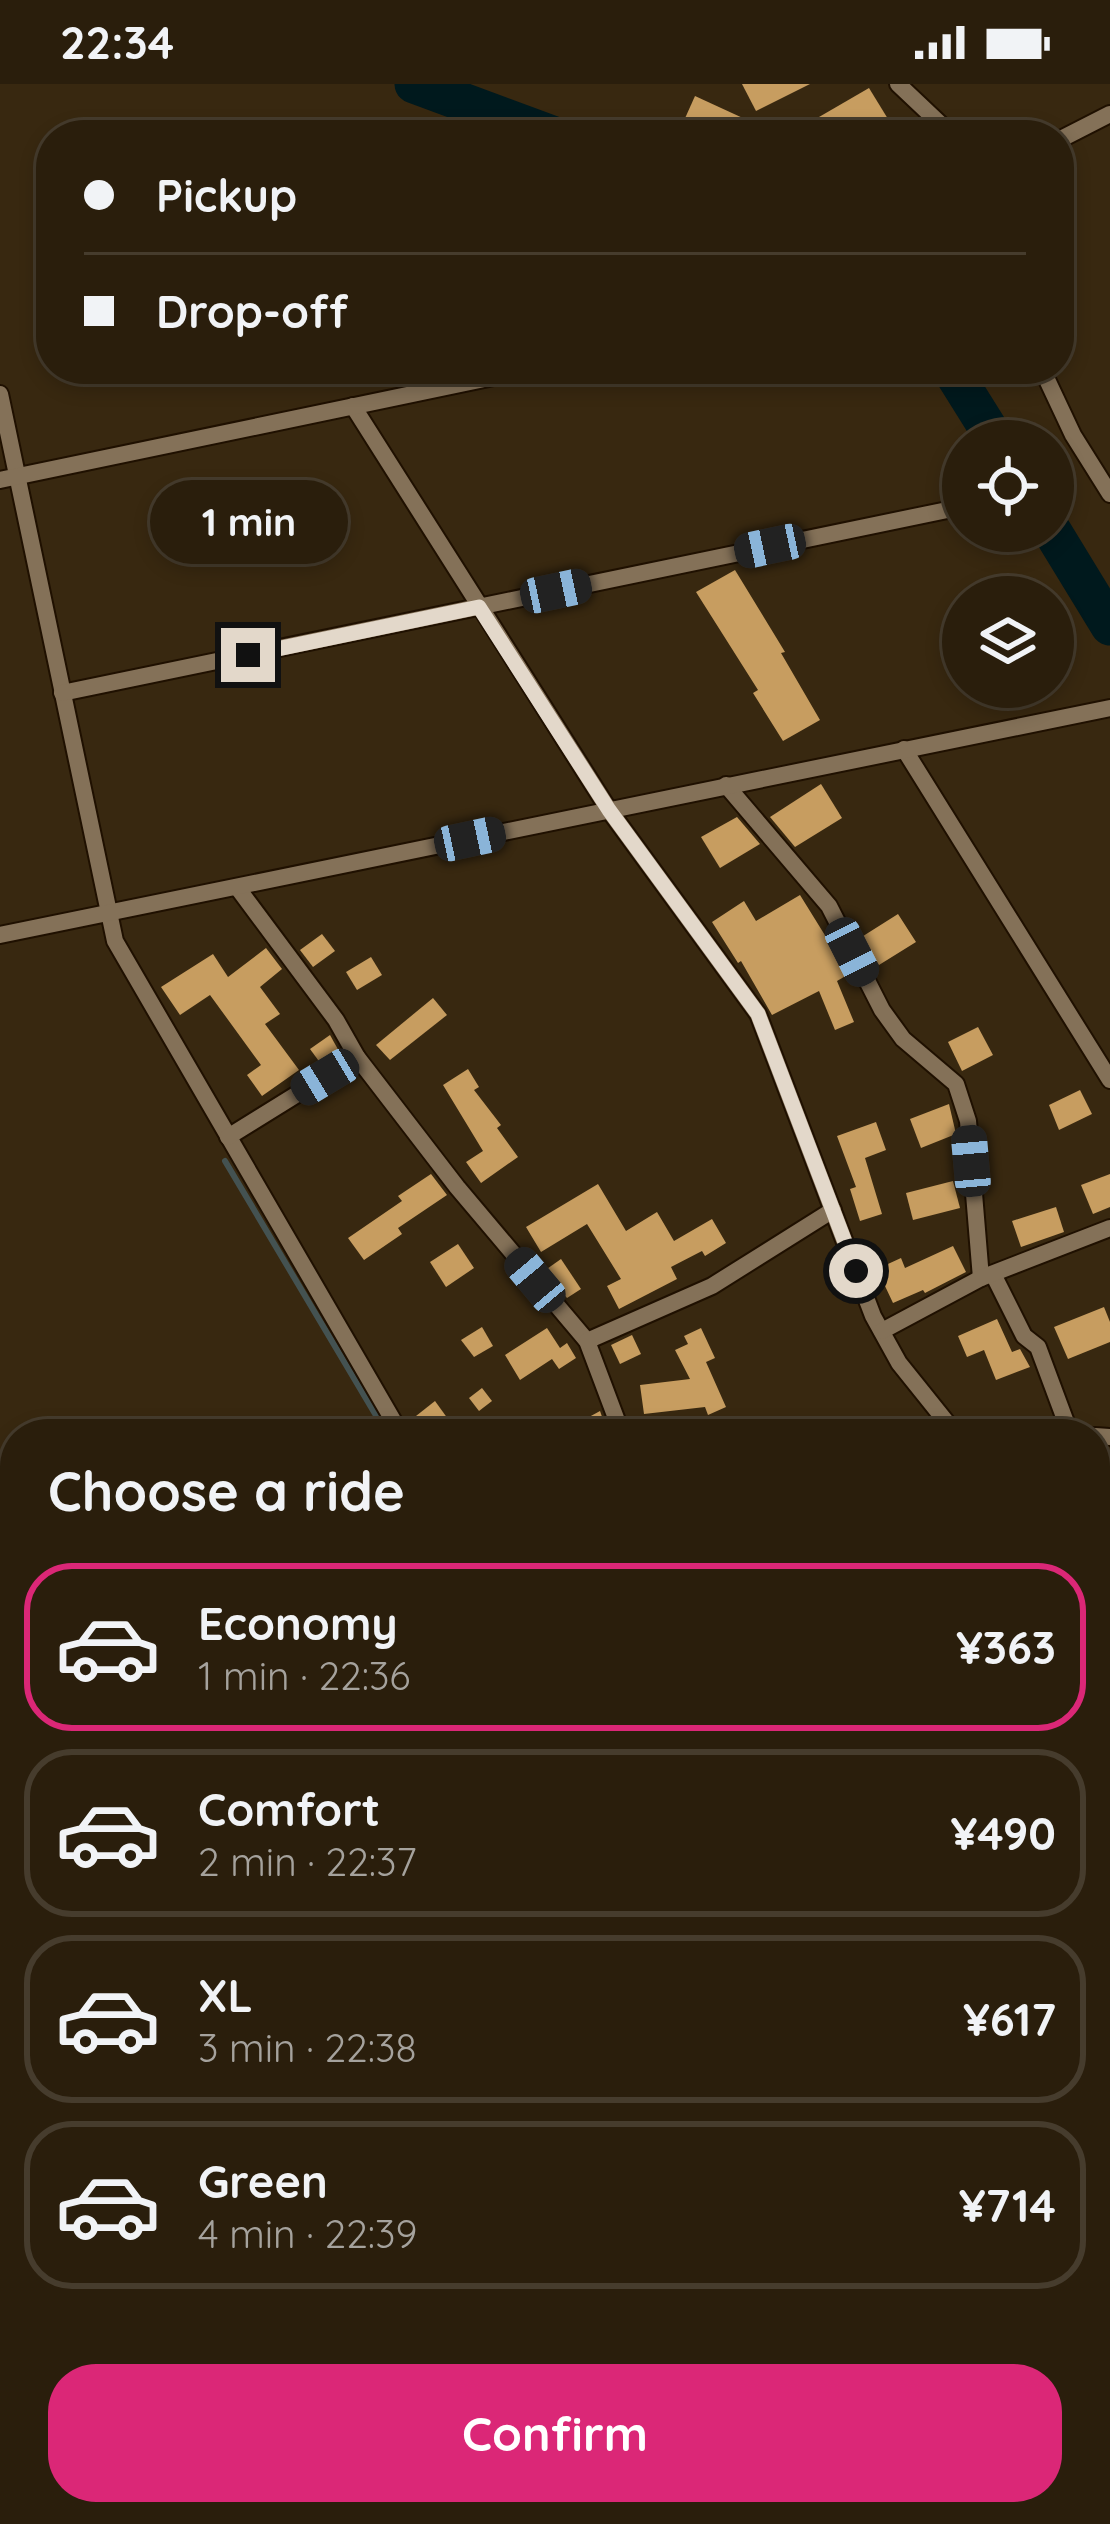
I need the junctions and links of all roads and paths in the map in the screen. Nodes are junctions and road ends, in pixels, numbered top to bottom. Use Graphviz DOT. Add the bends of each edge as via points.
graph roads {
  1 [pos="898,84"];
  2 [pos="1110,114"];
  3 [pos="936,120"];
  4 [pos="1074,132"];
  5 [pos="459,384"];
  6 [pos="1049,384"];
  7 [pos="0,394"];
  8 [pos="353,406"];
  9 [pos="9,478"];
  10 [pos="1110,494"];
  11 [pos="942,511"];
  12 [pos="479,607"];
  13 [pos="62,693"];
  14 [pos="1110,708"];
  15 [pos="904,749"];
  16 [pos="726,785"];
  17 [pos="609,810"];
  18 [pos="237,887"];
  19 [pos="109,914"];
  20 [pos="0,935"];
  21 [pos="357,1058"];
  22 [pos="1110,1080"];
  23 [pos="228,1137"];
  24 [pos="833,1210"];
  25 [pos="1110,1228"];
  26 [pos="987,1276"];
  27 [pos="882,1331"];
  28 [pos="586,1341"];
  29 [pos="392,1419"];
  30 [pos="616,1419"];
  31 [pos="944,1419"];
  32 [pos="1065,1419"];
  1 -- 3 [label="street"];
  2 -- 4 [label="street"];
  5 -- 8 [label="street"];
  6 -- 10 [label="street"];
  7 -- 9 [label="street"];
  8 -- 9 [label="street"];
  8 -- 12 [label="street"];
  9 -- 13 [label="street"];
  11 -- 12 [label="street"];
  12 -- 13 [label="street"];
  12 -- 17 [label="street"];
  13 -- 19 [label="street"];
  14 -- 15 [label="street"];
  15 -- 16 [label="street"];
  15 -- 22 [label="street"];
  16 -- 17 [label="street"];
  16 -- 26 [label="street" via="829,906 903,1039 956,1084"];
  17 -- 18 [label="street"];
  17 -- 24 [label="street" via="758,1014"];
  18 -- 19 [label="street"];
  18 -- 21 [label="street"];
  19 -- 20 [label="street"];
  19 -- 23 [label="street" via="115,941"];
  21 -- 23 [label="street"];
  21 -- 28 [label="street"];
  23 -- 29 [label="street"];
  24 -- 27 [label="street"];
  24 -- 28 [label="street" via="712,1286"];
  25 -- 26 [label="street"];
  26 -- 27 [label="street"];
  26 -- 32 [label="street" via="1038,1347"];
  27 -- 31 [label="street"];
  28 -- 30 [label="street"];
}
